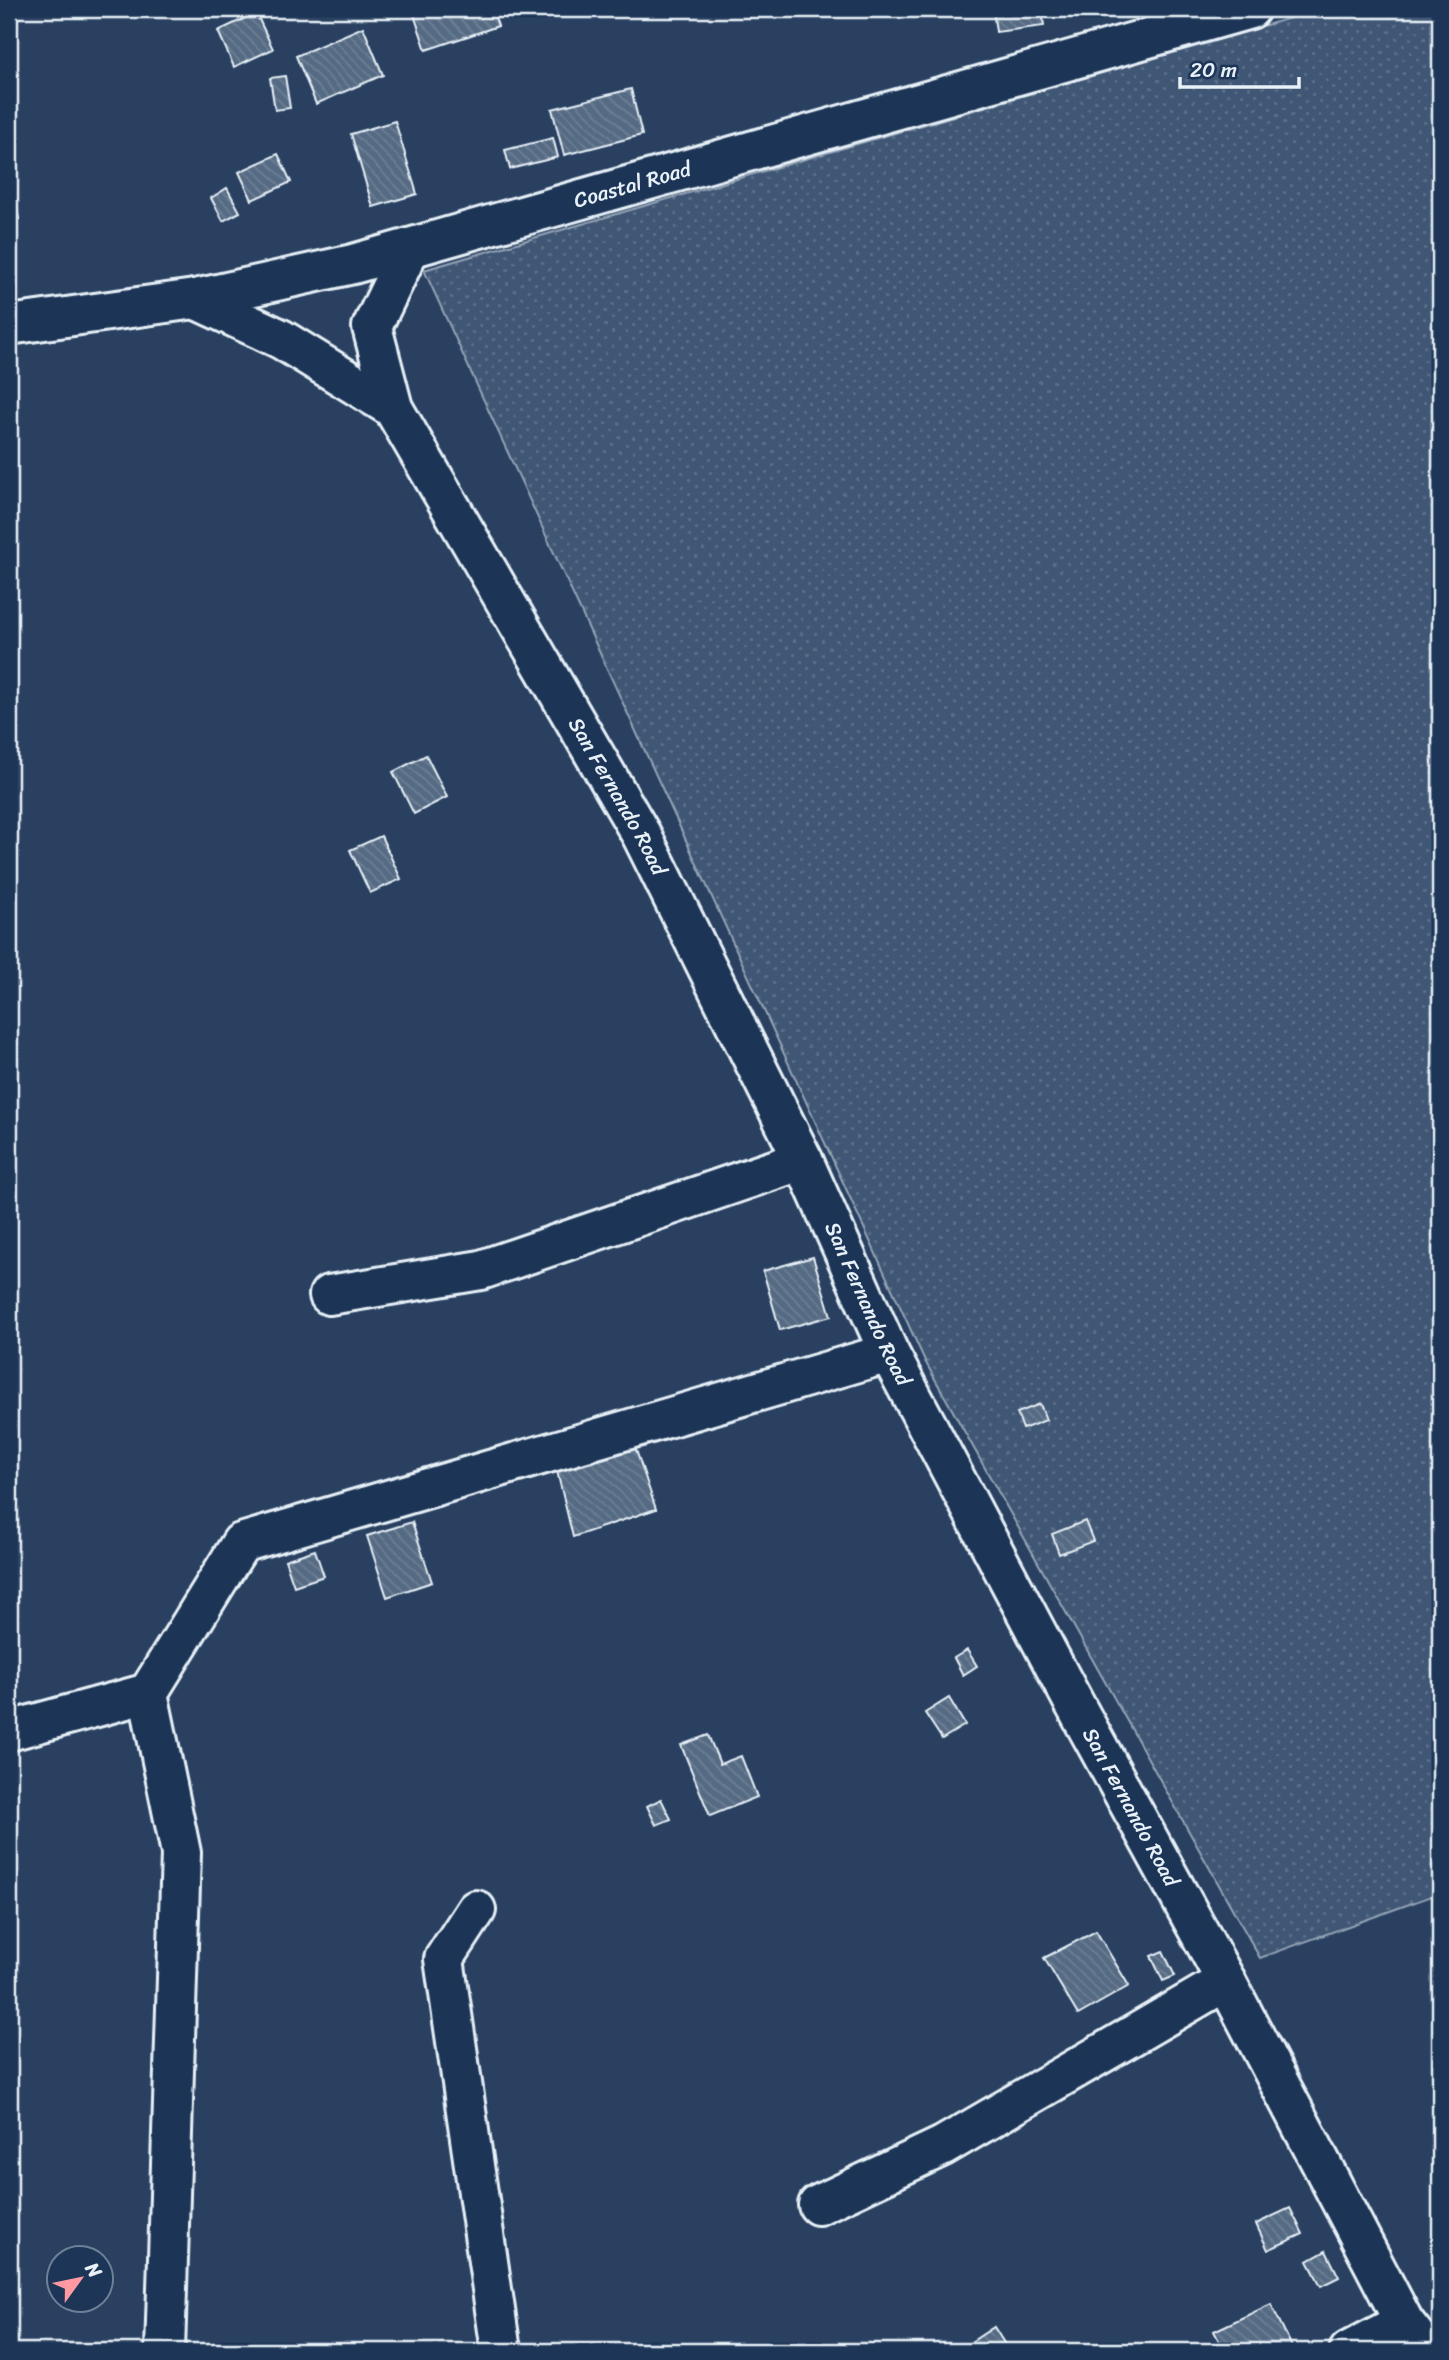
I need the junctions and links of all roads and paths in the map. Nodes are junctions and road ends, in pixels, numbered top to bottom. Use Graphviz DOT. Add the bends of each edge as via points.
graph roads {
  1 [pos="1250,9"];
  2 [pos="410,248"];
  3 [pos="195,299"];
  4 [pos="9,325"];
  5 [pos="393,408"];
  6 [pos="803,1160"];
  7 [pos="329,1295"];
  8 [pos="889,1353"];
  9 [pos="148,1692"];
  10 [pos="9,1731"];
  11 [pos="476,1910"];
  12 [pos="1226,1981"];
  13 [pos="818,2205"];
  14 [pos="1404,2322"];
  15 [pos="164,2351"];
  16 [pos="501,2351"];
  17 [pos="1349,2351"];
  18 [pos="1427,2351"];
  1 -- 2 [label="street, Coastal Road"];
  2 -- 3 [label="street, Coastal Road"];
  2 -- 5 [label="street, San Fernando Road" via="372,327"];
  3 -- 4 [label="street, Coastal Road"];
  3 -- 5 [label="street" via="281,339"];
  5 -- 6 [label="street, San Fernando Road" via="642,836"];
  6 -- 7 [label="street" via="481,1270"];
  6 -- 8 [label="street, San Fernando Road"];
  8 -- 9 [label="street" via="241,1543"];
  8 -- 12 [label="street, San Fernando Road"];
  9 -- 10 [label="street"];
  9 -- 15 [label="street" via="181,1853"];
  11 -- 16 [label="street" via="444,1959"];
  12 -- 13 [label="street" via="943,2146"];
  12 -- 14 [label="street, San Fernando Road"];
  14 -- 17 [label="street"];
  14 -- 18 [label="street, San Fernando Road"];
}
